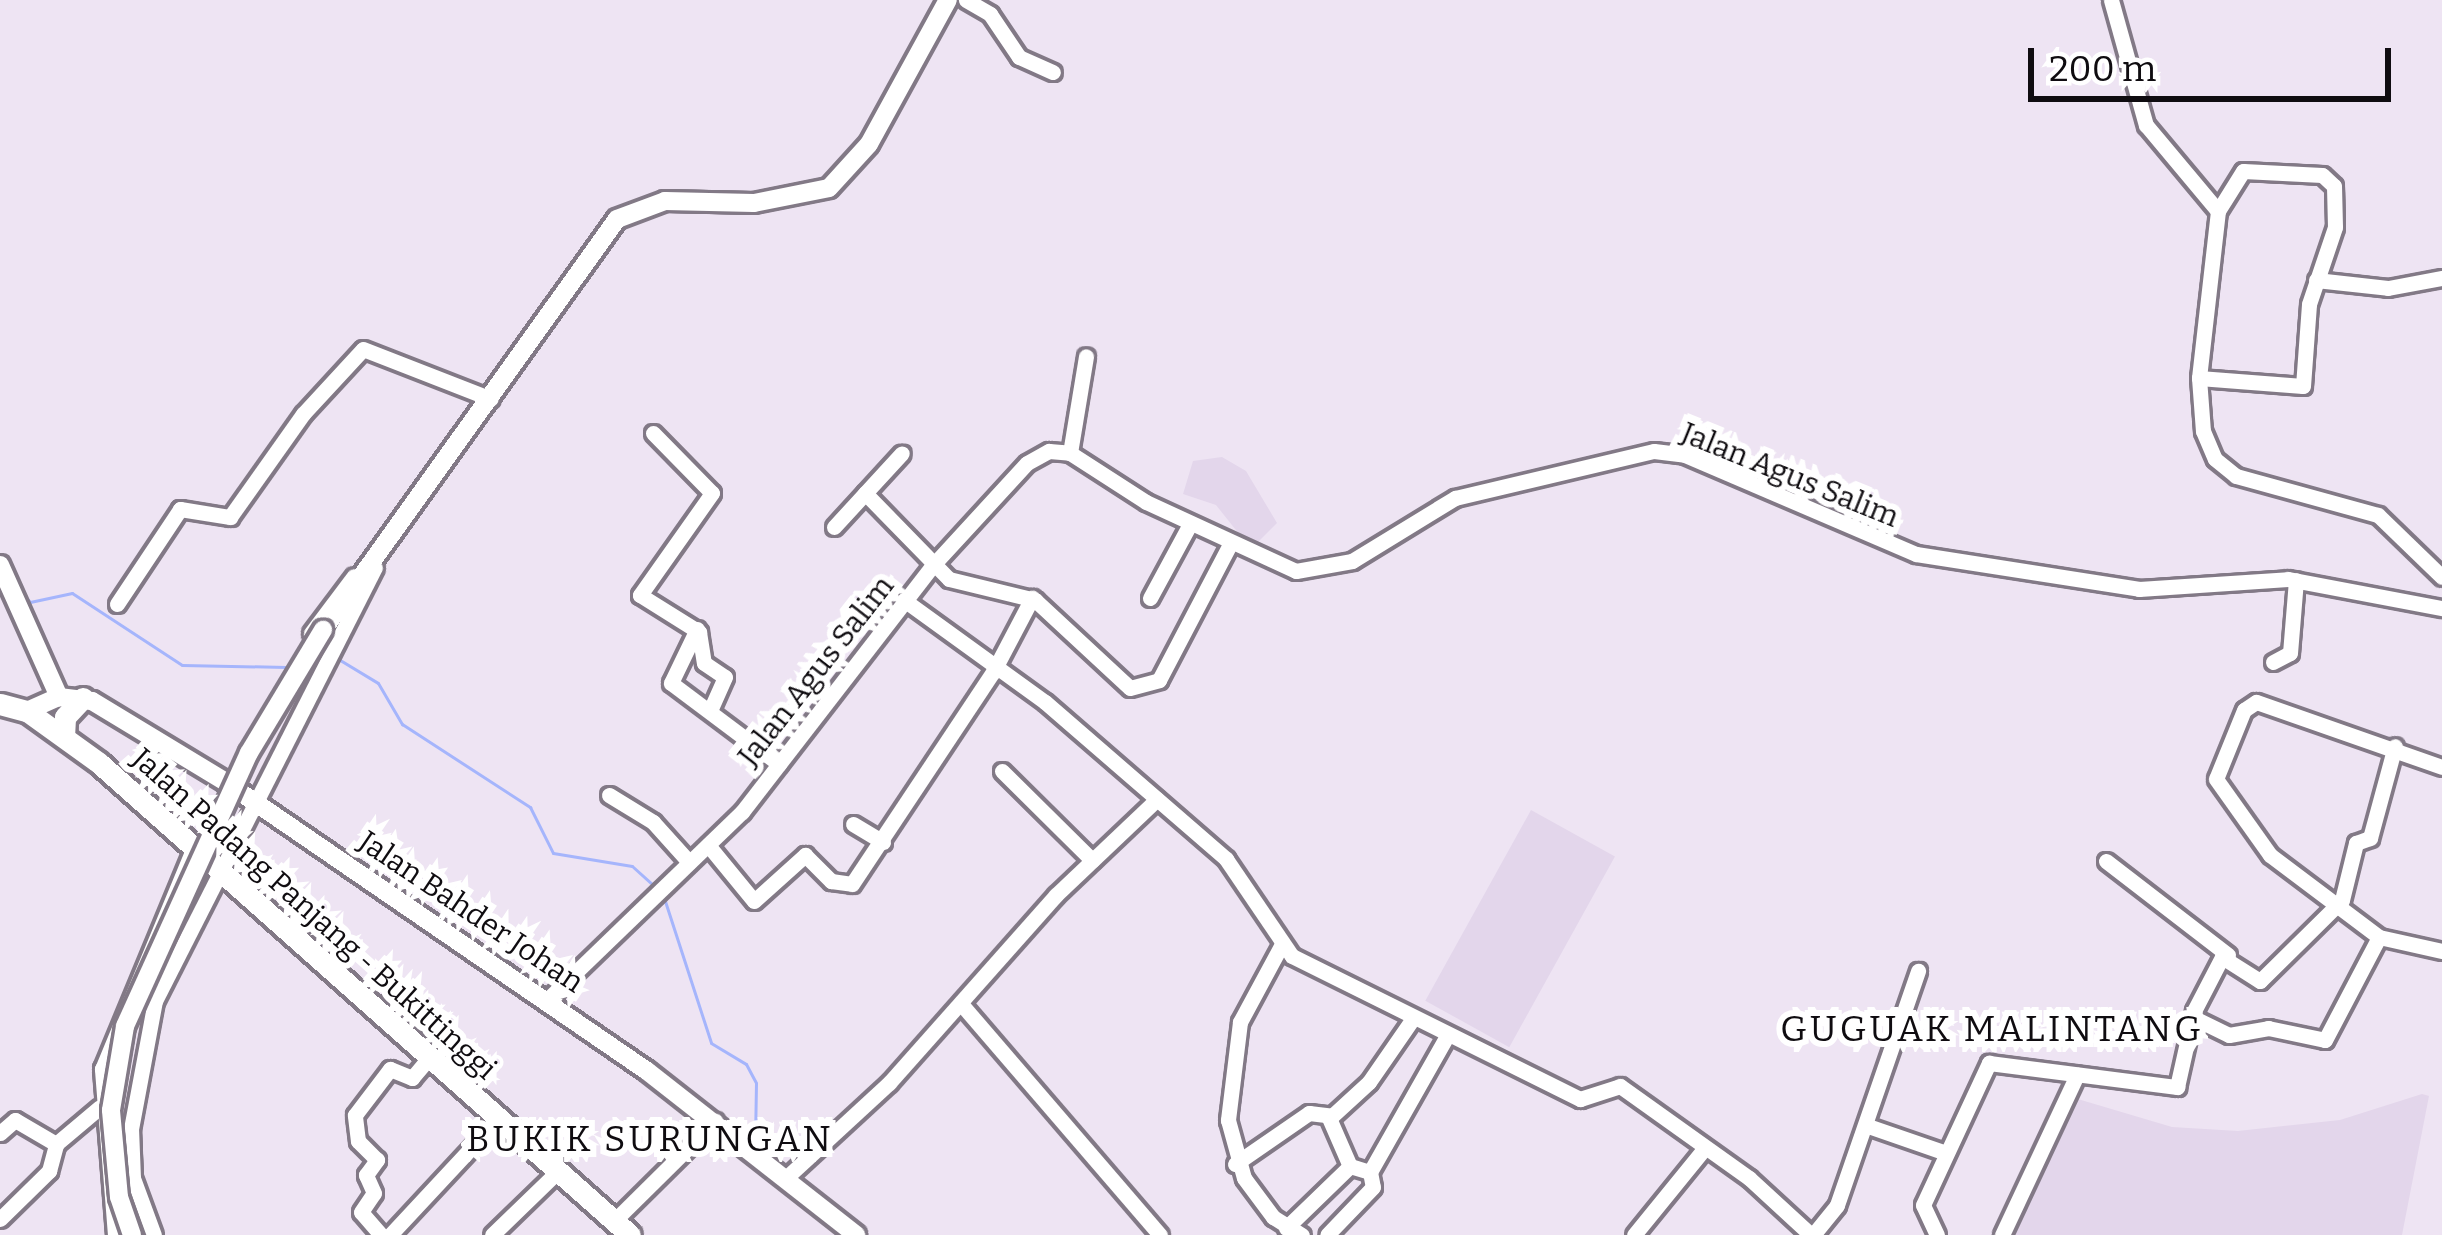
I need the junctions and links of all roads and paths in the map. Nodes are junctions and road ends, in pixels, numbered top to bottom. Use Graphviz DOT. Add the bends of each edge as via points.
graph roads {
  1 [pos="948,0"];
  2 [pos="966,0"];
  3 [pos="2111,0"];
  4 [pos="1053,72"];
  5 [pos="2218,211"];
  6 [pos="2442,278"];
  7 [pos="2316,280"];
  8 [pos="1086,356"];
  9 [pos="2200,378"];
  10 [pos="491,399"];
  11 [pos="653,433"];
  12 [pos="902,453"];
  13 [pos="1070,454"];
  14 [pos="866,493"];
  15 [pos="1190,524"];
  16 [pos="835,527"];
  17 [pos="1230,544"];
  18 [pos="373,563"];
  19 [pos="934,564"];
  20 [pos="0,565"];
  21 [pos="2442,577"];
  22 [pos="2296,580"];
  23 [pos="1032,598"];
  24 [pos="1150,598"];
  25 [pos="904,600"];
  26 [pos="117,604"];
  27 [pos="2442,608"];
  28 [pos="697,629"];
  29 [pos="2272,662"];
  30 [pos="994,672"];
  31 [pos="59,697"];
  32 [pos="83,698"];
  33 [pos="0,704"];
  34 [pos="710,710"];
  35 [pos="27,711"];
  36 [pos="64,736"];
  37 [pos="2396,746"];
  38 [pos="778,764"];
  39 [pos="2442,766"];
  40 [pos="1002,771"];
  41 [pos="224,781"];
  42 [pos="610,795"];
  43 [pos="252,799"];
  44 [pos="1157,799"];
  45 [pos="854,824"];
  46 [pos="883,842"];
  47 [pos="708,845"];
  48 [pos="193,849"];
  49 [pos="1092,860"];
  50 [pos="2106,861"];
  51 [pos="689,862"];
  52 [pos="218,872"];
  53 [pos="2338,905"];
  54 [pos="2379,937"];
  55 [pos="1282,944"];
  56 [pos="2442,951"];
  57 [pos="2228,955"];
  58 [pos="1918,971"];
  59 [pos="548,1000"];
  60 [pos="963,1006"];
  61 [pos="2192,1016"];
  62 [pos="1412,1020"];
  63 [pos="1447,1036"];
  64 [pos="429,1058"];
  65 [pos="2077,1075"];
  66 [pos="100,1107"];
  67 [pos="499,1118"];
  68 [pos="1329,1118"];
  69 [pos="715,1121"];
  70 [pos="1868,1126"];
  71 [pos="0,1133"];
  72 [pos="56,1144"];
  73 [pos="1703,1150"];
  74 [pos="1946,1154"];
  75 [pos="1235,1164"];
  76 [pos="1350,1166"];
  77 [pos="559,1170"];
  78 [pos="1370,1172"];
  79 [pos="787,1178"];
  80 [pos="0,1219"];
  81 [pos="622,1227"];
  82 [pos="1294,1232"];
  83 [pos="1644,1232"];
  84 [pos="115,1235"];
  85 [pos="136,1235"];
  86 [pos="154,1235"];
  87 [pos="386,1235"];
  88 [pos="492,1235"];
  89 [pos="856,1235"];
  90 [pos="1160,1235"];
  91 [pos="1327,1235"];
  92 [pos="1812,1235"];
  93 [pos="1937,1235"];
  94 [pos="2002,1235"];
  1 -- 10 [label="main road" via="869,144 840,178 808,195 665,201 616,219"];
  2 -- 4 [label="street" via="990,14 1019,57"];
  3 -- 5 [label="street" via="2146,125"];
  5 -- 7 [label="street" via="2243,171 2328,177 2335,227"];
  5 -- 9 [label="street"];
  6 -- 7 [label="street" via="2388,288"];
  7 -- 9 [label="street" via="2303,386"];
  8 -- 13 [label="street"];
  9 -- 21 [label="street" via="2203,431 2224,469 2378,515"];
  10 -- 18 [label="main road"];
  10 -- 26 [label="street" via="362,350 303,414 230,517 180,509"];
  11 -- 28 [label="street" via="712,493 640,595"];
  12 -- 14 [label="street"];
  13 -- 15 [label="street, Jalan Agus Salim"];
  13 -- 19 [label="street, Jalan Agus Salim" via="1049,451 1027,463"];
  14 -- 16 [label="street"];
  14 -- 19 [label="street"];
  15 -- 17 [label="street, Jalan Agus Salim"];
  15 -- 24 [label="street"];
  17 -- 22 [label="street, Jalan Agus Salim" via="1296,571 1333,568 1455,498 1654,451 1685,455 1916,554 2139,590"];
  17 -- 23 [label="street" via="1165,673 1146,688 1123,684"];
  18 -- 41 [label="street" via="330,602"];
  18 -- 43 [label="street"];
  18 -- 85 [label="main road, bridge" via="249,754 125,1026 111,1110 119,1197"];
  19 -- 23 [label="street" via="949,579"];
  19 -- 25 [label="street, Jalan Agus Salim"];
  20 -- 31 [label="main road"];
  22 -- 27 [label="street, Jalan Agus Salim"];
  22 -- 29 [label="street" via="2290,653"];
  23 -- 30 [label="street"];
  25 -- 30 [label="street"];
  25 -- 38 [label="street, Jalan Agus Salim"];
  28 -- 34 [label="street" via="704,663 725,677"];
  28 -- 34 [label="street" via="671,683"];
  30 -- 44 [label="street" via="1046,702"];
  30 -- 46 [label="street"];
  31 -- 32 [label="main road, Jalan Bahder Johan"];
  31 -- 35 [label="main road, Jalan Bahder Johan"];
  32 -- 36 [label="highway" via="65,717"];
  32 -- 41 [label="main road, Jalan Bahder Johan"];
  33 -- 35 [label="highway, Jalan Padang Panjang - Bukittinggi"];
  34 -- 38 [label="street"];
  35 -- 36 [label="highway, Jalan Padang Panjang - Bukittinggi"];
  36 -- 48 [label="highway, Jalan Padang Panjang - Bukittinggi"];
  37 -- 39 [label="street"];
  37 -- 53 [label="street" via="2370,838 2355,845"];
  37 -- 53 [label="street" via="2251,703 2216,778 2263,848"];
  38 -- 47 [label="street, Jalan Agus Salim"];
  40 -- 49 [label="street"];
  41 -- 43 [label="main road, Jalan Bahder Johan"];
  42 -- 51 [label="street" via="653,822"];
  43 -- 52 [label="street"];
  43 -- 59 [label="main road, Jalan Bahder Johan"];
  44 -- 49 [label="street"];
  44 -- 55 [label="street" via="1226,859"];
  45 -- 46 [label="street"];
  46 -- 47 [label="street" via="852,884 831,881 805,855 754,901"];
  47 -- 51 [label="street, Jalan Agus Salim"];
  48 -- 52 [label="highway, Jalan Padang Panjang - Bukittinggi"];
  48 -- 66 [label="street" via="119,1013"];
  49 -- 60 [label="street"];
  50 -- 57 [label="street"];
  51 -- 59 [label="street, Jalan Agus Salim"];
  52 -- 64 [label="highway, Jalan Padang Panjang - Bukittinggi"];
  52 -- 86 [label="street" via="155,1001 140,1054 133,1178"];
  53 -- 54 [label="street"];
  53 -- 57 [label="street" via="2260,981"];
  54 -- 56 [label="street"];
  54 -- 61 [label="street" via="2325,1040 2268,1028 2229,1035"];
  55 -- 62 [label="street" via="1332,982"];
  55 -- 75 [label="street" via="1234,1046 1228,1120"];
  57 -- 61 [label="street"];
  58 -- 70 [label="street"];
  59 -- 69 [label="main road, Jalan Bahder Johan"];
  60 -- 79 [label="street"];
  60 -- 90 [label="street"];
  61 -- 65 [label="street" via="2174,1089"];
  62 -- 63 [label="street"];
  62 -- 68 [label="street" via="1369,1082"];
  63 -- 73 [label="street" via="1580,1099 1620,1086"];
  63 -- 78 [label="street"];
  64 -- 67 [label="highway, Jalan Padang Panjang - Bukittinggi"];
  64 -- 87 [label="street" via="412,1078 389,1070 355,1115 358,1141 377,1160 367,1175 374,1193 361,1212"];
  65 -- 74 [label="street" via="1993,1060"];
  65 -- 94 [label="street"];
  66 -- 72 [label="street"];
  66 -- 84 [label="street"];
  67 -- 77 [label="highway, Jalan Padang Panjang - Bukittinggi"];
  67 -- 87 [label="street"];
  68 -- 75 [label="street" via="1309,1112"];
  68 -- 76 [label="street"];
  69 -- 79 [label="main road, Jalan Bahder Johan"];
  69 -- 81 [label="street"];
  70 -- 74 [label="street"];
  70 -- 92 [label="street" via="1837,1205"];
  71 -- 72 [label="street" via="15,1120"];
  72 -- 80 [label="street" via="49,1171"];
  73 -- 83 [label="street"];
  73 -- 92 [label="street" via="1749,1178"];
  74 -- 93 [label="street" via="1924,1205"];
  75 -- 82 [label="street"];
  76 -- 78 [label="street"];
  76 -- 82 [label="street"];
  77 -- 81 [label="highway, Jalan Padang Panjang - Bukittinggi"];
  77 -- 88 [label="street"];
  78 -- 91 [label="street" via="1371,1190"];
  79 -- 89 [label="main road, Jalan Bahder Johan"];
}
